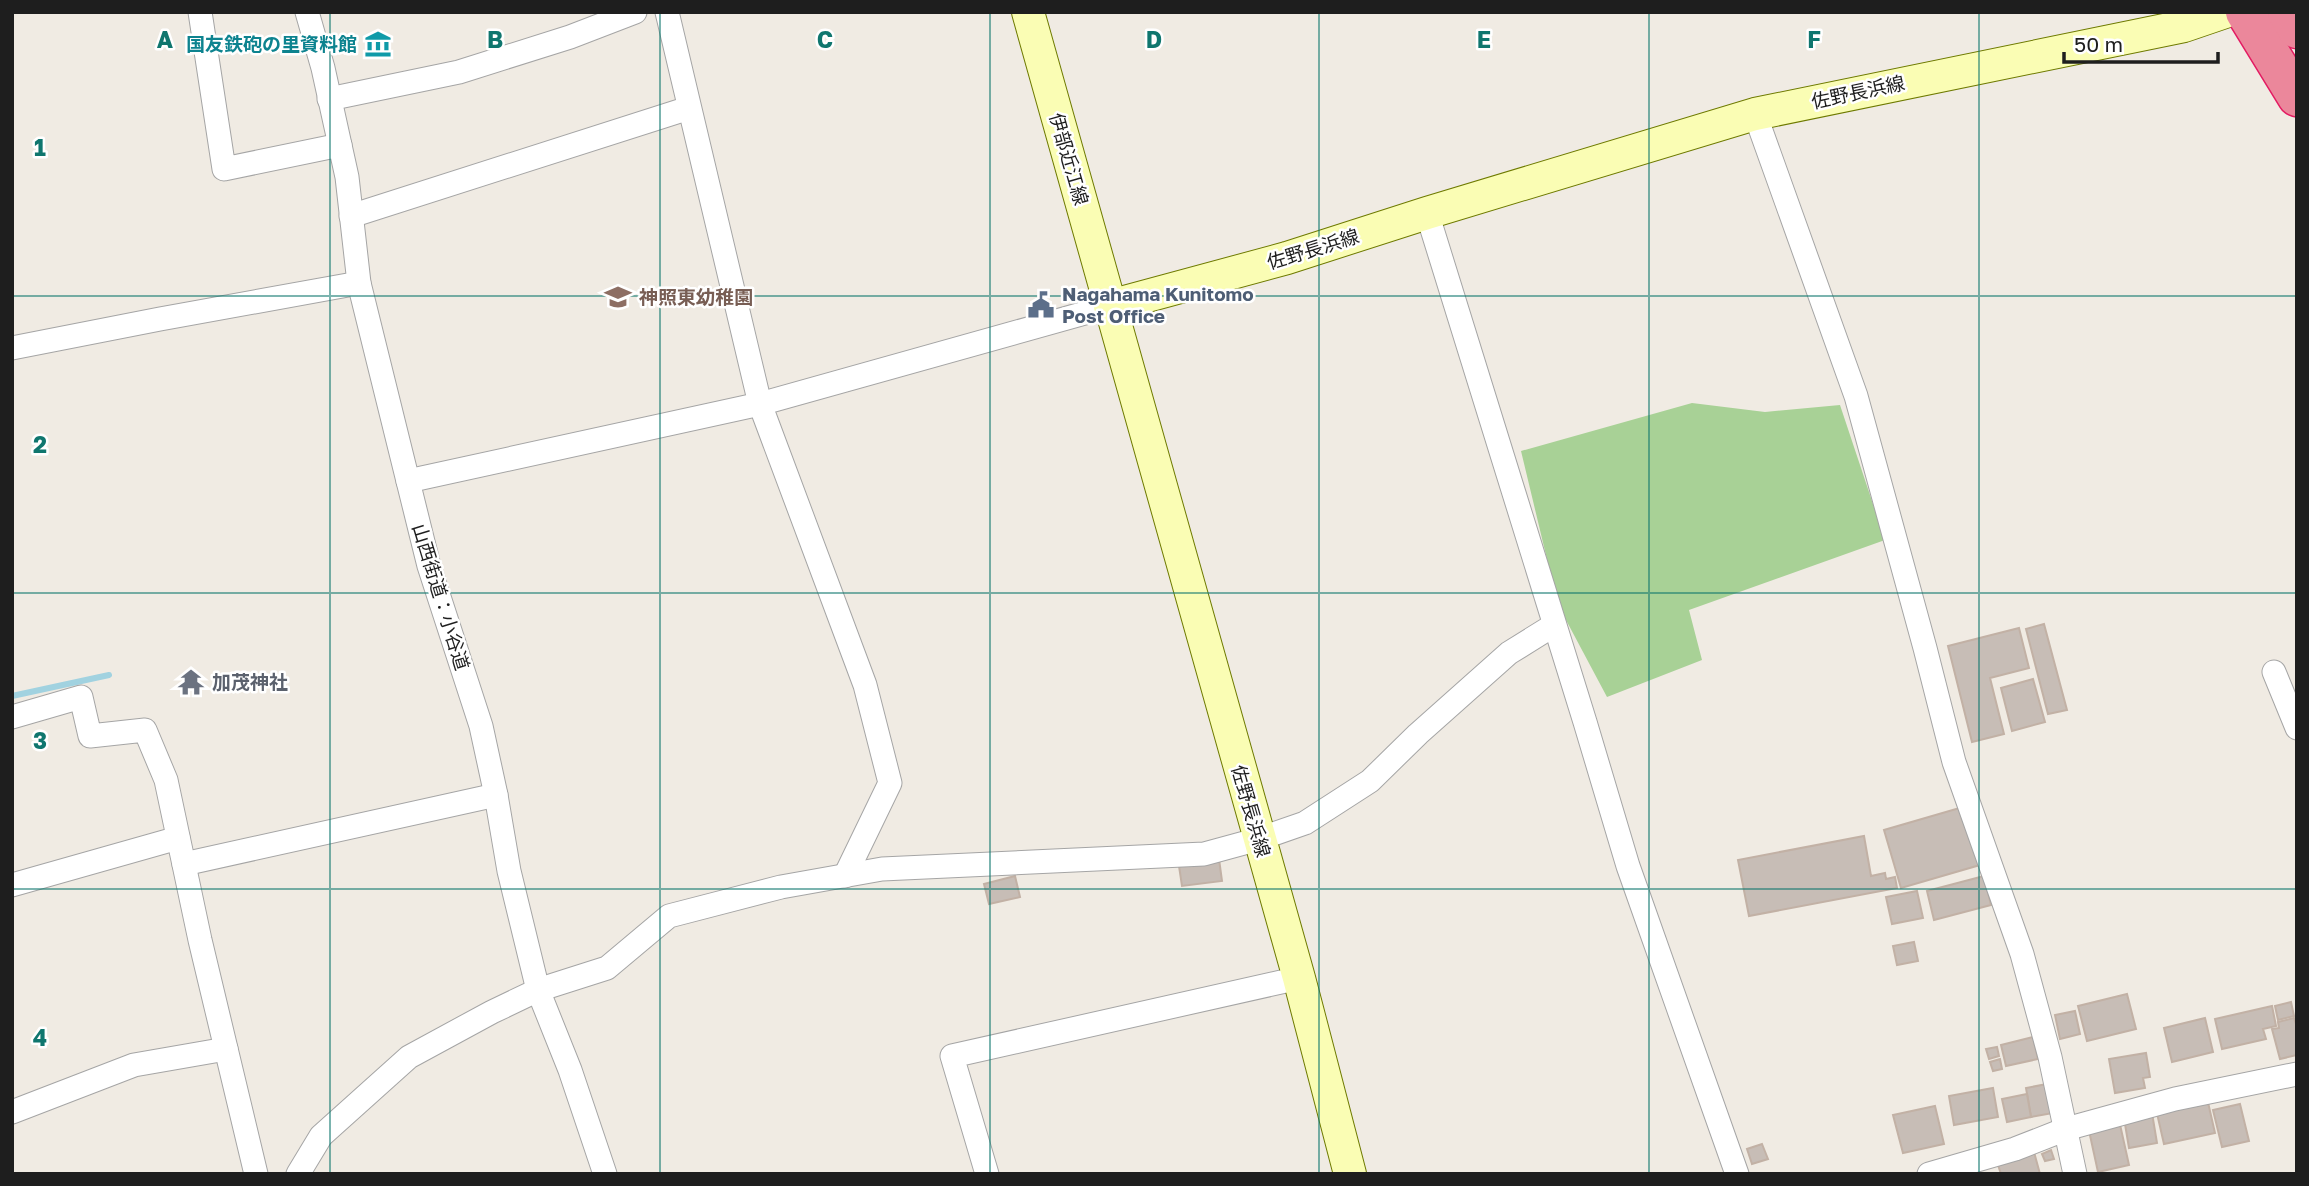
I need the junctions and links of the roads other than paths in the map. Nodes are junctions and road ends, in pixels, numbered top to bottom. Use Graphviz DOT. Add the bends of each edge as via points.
graph roads {
  1 [pos="200,12"];
  2 [pos="307,12"];
  3 [pos="635,12"];
  4 [pos="667,12"];
  5 [pos="1028,12"];
  6 [pos="2225,12"];
  7 [pos="2245,12"];
  8 [pos="2287,12"];
  9 [pos="2297,29"];
  10 [pos="2297,97"];
  11 [pos="330,99"];
  12 [pos="689,108"];
  13 [pos="1755,114"];
  14 [pos="340,145"];
  15 [pos="1427,213"];
  16 [pos="351,216"];
  17 [pos="359,283"];
  18 [pos="1110,306"];
  19 [pos="12,348"];
  20 [pos="760,404"];
  21 [pos="408,481"];
  22 [pos="1555,625"];
  23 [pos="2274,671"];
  24 [pos="12,717"];
  25 [pos="2297,728"];
  26 [pos="496,794"];
  27 [pos="178,838"];
  28 [pos="1259,839"];
  29 [pos="184,864"];
  30 [pos="845,876"];
  31 [pos="12,884"];
  32 [pos="1299,978"];
  33 [pos="538,990"];
  34 [pos="226,1049"];
  35 [pos="2297,1074"];
  36 [pos="12,1112"];
  37 [pos="2066,1129"];
  38 [pos="256,1174"];
  39 [pos="298,1174"];
  40 [pos="604,1174"];
  41 [pos="987,1174"];
  42 [pos="1350,1174"];
  43 [pos="1737,1174"];
  44 [pos="1929,1174"];
  45 [pos="2075,1174"];
  1 -- 14 [label="street" via="224,169"];
  2 -- 11 [label="street, 山西街道：小谷道"];
  3 -- 11 [label="street" via="459,72"];
  4 -- 12 [label="street"];
  5 -- 18 [label="main road, 伊部近江線"];
  6 -- 13 [label="main road, 佐野長浜線" via="2184,26"];
  7 -- 10 [label="highway"];
  8 -- 9 [label="highway"];
  11 -- 14 [label="street, 山西街道：小谷道"];
  12 -- 16 [label="street"];
  12 -- 20 [label="street"];
  13 -- 15 [label="main road, 佐野長浜線"];
  13 -- 37 [label="street" via="1856,396 1954,762 2022,954"];
  14 -- 16 [label="street, 山西街道：小谷道"];
  15 -- 18 [label="main road, 佐野長浜線" via="1287,258"];
  15 -- 22 [label="street"];
  16 -- 17 [label="street, 山西街道：小谷道"];
  17 -- 19 [label="street"];
  17 -- 21 [label="street, 山西街道：小谷道"];
  18 -- 20 [label="street"];
  18 -- 28 [label="main road, 佐野長浜線"];
  20 -- 21 [label="street"];
  20 -- 30 [label="street" via="865,685 890,783"];
  21 -- 26 [label="street, 山西街道：小谷道" via="429,566 481,726"];
  22 -- 28 [label="street" via="1509,653 1370,781 1305,823"];
  22 -- 43 [label="street" via="1628,866"];
  23 -- 25 [label="street"];
  24 -- 27 [label="street" via="81,697 90,736 145,730 166,780"];
  26 -- 29 [label="street"];
  26 -- 33 [label="street, 山西街道：小谷道"];
  27 -- 29 [label="street"];
  27 -- 31 [label="street"];
  28 -- 30 [label="street" via="1204,854 882,869"];
  28 -- 32 [label="main road, 佐野長浜線"];
  29 -- 34 [label="street"];
  30 -- 33 [label="street" via="669,916 607,968"];
  32 -- 41 [label="street" via="952,1056"];
  32 -- 42 [label="main road, 佐野長浜線"];
  33 -- 39 [label="street" via="409,1057 321,1136"];
  33 -- 40 [label="street, 山西街道：小谷道"];
  34 -- 36 [label="street" via="134,1065"];
  34 -- 38 [label="street"];
  35 -- 37 [label="street" via="2175,1099"];
  37 -- 44 [label="street"];
  37 -- 45 [label="street"];
}
